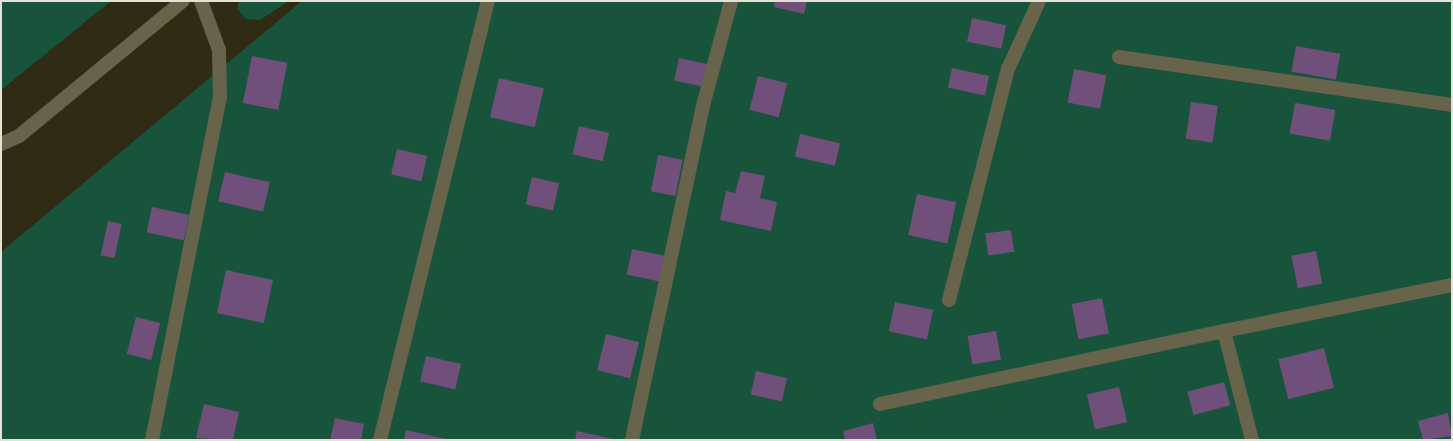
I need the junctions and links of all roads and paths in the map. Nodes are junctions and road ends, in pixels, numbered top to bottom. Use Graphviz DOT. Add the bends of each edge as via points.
graph roads {
  1 [pos="182,1"];
  2 [pos="201,1"];
  3 [pos="488,1"];
  4 [pos="731,1"];
  5 [pos="1040,1"];
  6 [pos="1120,57"];
  7 [pos="1452,104"];
  8 [pos="1,144"];
  9 [pos="1452,285"];
  10 [pos="949,300"];
  11 [pos="1224,331"];
  12 [pos="880,404"];
  13 [pos="152,440"];
  14 [pos="380,440"];
  15 [pos="632,440"];
  16 [pos="1252,440"];
  1 -- 8 [label="lane" via="19,136"];
  2 -- 13 [label="lane" via="219,50 220,98"];
  3 -- 14 [label="lane"];
  4 -- 15 [label="lane" via="704,102"];
  5 -- 10 [label="lane" via="1008,69"];
  6 -- 7 [label="lane"];
  9 -- 11 [label="lane"];
  11 -- 12 [label="lane"];
  11 -- 16 [label="lane"];
}
